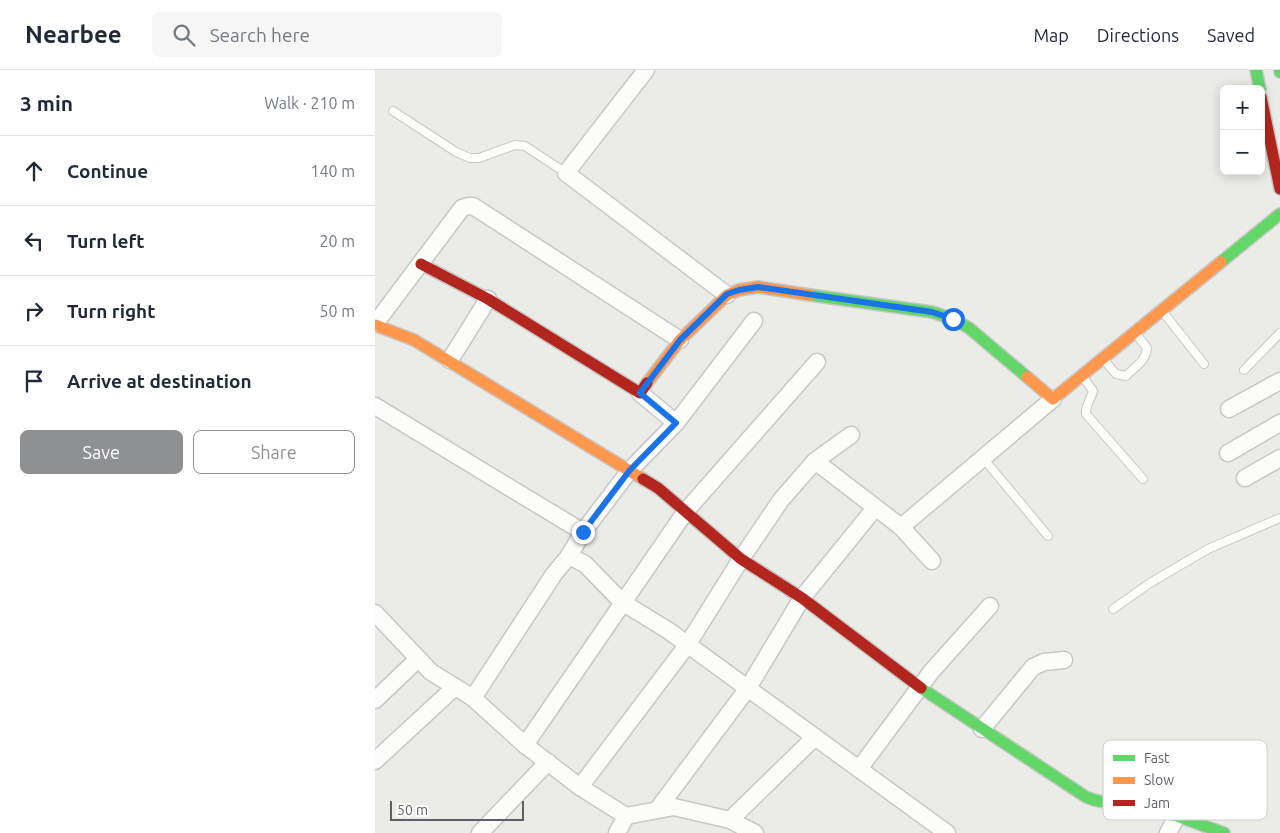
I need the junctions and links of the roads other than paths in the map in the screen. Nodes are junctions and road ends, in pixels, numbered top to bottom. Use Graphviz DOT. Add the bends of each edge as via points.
graph roads {
  1 [pos="646,70"];
  2 [pos="1256,70"];
  3 [pos="1258,85"];
  4 [pos="393,111"];
  5 [pos="1265,116"];
  6 [pos="566,173"];
  7 [pos="1280,189"];
  8 [pos="1280,214"];
  9 [pos="421,264"];
  10 [pos="727,294"];
  11 [pos="488,299"];
  12 [pos="1161,311"];
  13 [pos="754,321"];
  14 [pos="375,324"];
  15 [pos="1135,332"];
  16 [pos="1280,333"];
  17 [pos="680,340"];
  18 [pos="1103,359"];
  19 [pos="450,360"];
  20 [pos="817,362"];
  21 [pos="1204,364"];
  22 [pos="1244,370"];
  23 [pos="1082,376"];
  24 [pos="1280,381"];
  25 [pos="640,393"];
  26 [pos="1053,399"];
  27 [pos="375,406"];
  28 [pos="1229,409"];
  29 [pos="676,423"];
  30 [pos="1280,423"];
  31 [pos="851,435"];
  32 [pos="1228,453"];
  33 [pos="983,458"];
  34 [pos="1280,458"];
  35 [pos="815,461"];
  36 [pos="630,470"];
  37 [pos="1245,478"];
  38 [pos="1143,479"];
  39 [pos="875,508"];
  40 [pos="686,511"];
  41 [pos="1280,518"];
  42 [pos="901,527"];
  43 [pos="583,532"];
  44 [pos="1048,536"];
  45 [pos="569,556"];
  46 [pos="741,559"];
  47 [pos="932,561"];
  48 [pos="802,598"];
  49 [pos="622,602"];
  50 [pos="990,606"];
  51 [pos="1113,609"];
  52 [pos="375,613"];
  53 [pos="688,644"];
  54 [pos="419,659"];
  55 [pos="1064,660"];
  56 [pos="455,687"];
  57 [pos="919,687"];
  58 [pos="748,688"];
  59 [pos="473,698"];
  60 [pos="375,700"];
  61 [pos="982,729"];
  62 [pos="815,737"];
  63 [pos="525,745"];
  64 [pos="375,761"];
  65 [pos="548,762"];
  66 [pos="859,769"];
  67 [pos="580,786"];
  68 [pos="1103,802"];
  69 [pos="657,810"];
  70 [pos="626,816"];
  71 [pos="730,820"];
  72 [pos="1175,820"];
  73 [pos="1188,820"];
  74 [pos="480,833"];
  75 [pos="617,833"];
  76 [pos="755,833"];
  77 [pos="947,833"];
  78 [pos="1168,833"];
  79 [pos="1224,833"];
  1 -- 6 [label="street"];
  2 -- 3 [label="street"];
  4 -- 6 [label="lane" via="470,158 479,158 515,144 525,146"];
  5 -- 7 [label="street"];
  6 -- 10 [label="street"];
  8 -- 12 [label="street"];
  9 -- 11 [label="street"];
  9 -- 14 [label="street"];
  9 -- 17 [label="street" via="462,208 473,206"];
  10 -- 17 [label="street"];
  10 -- 26 [label="street" via="758,287 932,312 969,328"];
  11 -- 19 [label="street"];
  11 -- 25 [label="street"];
  12 -- 15 [label="street"];
  12 -- 21 [label="lane"];
  13 -- 29 [label="street"];
  14 -- 19 [label="street"];
  15 -- 18 [label="street"];
  15 -- 18 [label="lane" via="1147,348 1147,354 1126,376 1116,374"];
  16 -- 22 [label="lane"];
  17 -- 25 [label="street"];
  18 -- 23 [label="street"];
  19 -- 36 [label="street"];
  20 -- 40 [label="street"];
  23 -- 26 [label="street"];
  23 -- 38 [label="lane" via="1093,392 1085,408 1086,414"];
  24 -- 28 [label="street"];
  25 -- 29 [label="street"];
  26 -- 33 [label="street"];
  27 -- 43 [label="street"];
  29 -- 36 [label="street"];
  30 -- 32 [label="street"];
  31 -- 35 [label="street"];
  33 -- 42 [label="street"];
  33 -- 44 [label="lane"];
  34 -- 37 [label="street"];
  35 -- 39 [label="street"];
  35 -- 46 [label="street" via="781,500"];
  36 -- 40 [label="street"];
  36 -- 43 [label="street"];
  39 -- 42 [label="street"];
  39 -- 48 [label="street"];
  40 -- 46 [label="street"];
  40 -- 49 [label="street"];
  41 -- 51 [label="lane" via="1208,549"];
  42 -- 47 [label="street"];
  43 -- 45 [label="street"];
  45 -- 49 [label="street" via="585,564"];
  45 -- 59 [label="street"];
  46 -- 48 [label="street"];
  46 -- 53 [label="street"];
  48 -- 57 [label="street"];
  48 -- 58 [label="street"];
  49 -- 53 [label="street"];
  49 -- 63 [label="street"];
  50 -- 57 [label="street"];
  52 -- 54 [label="street"];
  53 -- 58 [label="street"];
  53 -- 67 [label="street"];
  54 -- 56 [label="street" via="431,672"];
  54 -- 60 [label="street"];
  55 -- 61 [label="street" via="1033,667"];
  56 -- 59 [label="street"];
  56 -- 64 [label="street"];
  57 -- 61 [label="street"];
  57 -- 66 [label="street"];
  58 -- 62 [label="street"];
  58 -- 69 [label="street"];
  59 -- 63 [label="street"];
  61 -- 68 [label="street" via="1086,797"];
  62 -- 66 [label="street"];
  62 -- 71 [label="street"];
  63 -- 65 [label="street"];
  65 -- 67 [label="street"];
  65 -- 74 [label="street"];
  66 -- 77 [label="street"];
  67 -- 70 [label="street"];
  69 -- 70 [label="street"];
  69 -- 71 [label="street" via="674,807"];
  70 -- 75 [label="street"];
  71 -- 76 [label="street"];
  72 -- 78 [label="street"];
  73 -- 79 [label="street"];
}
